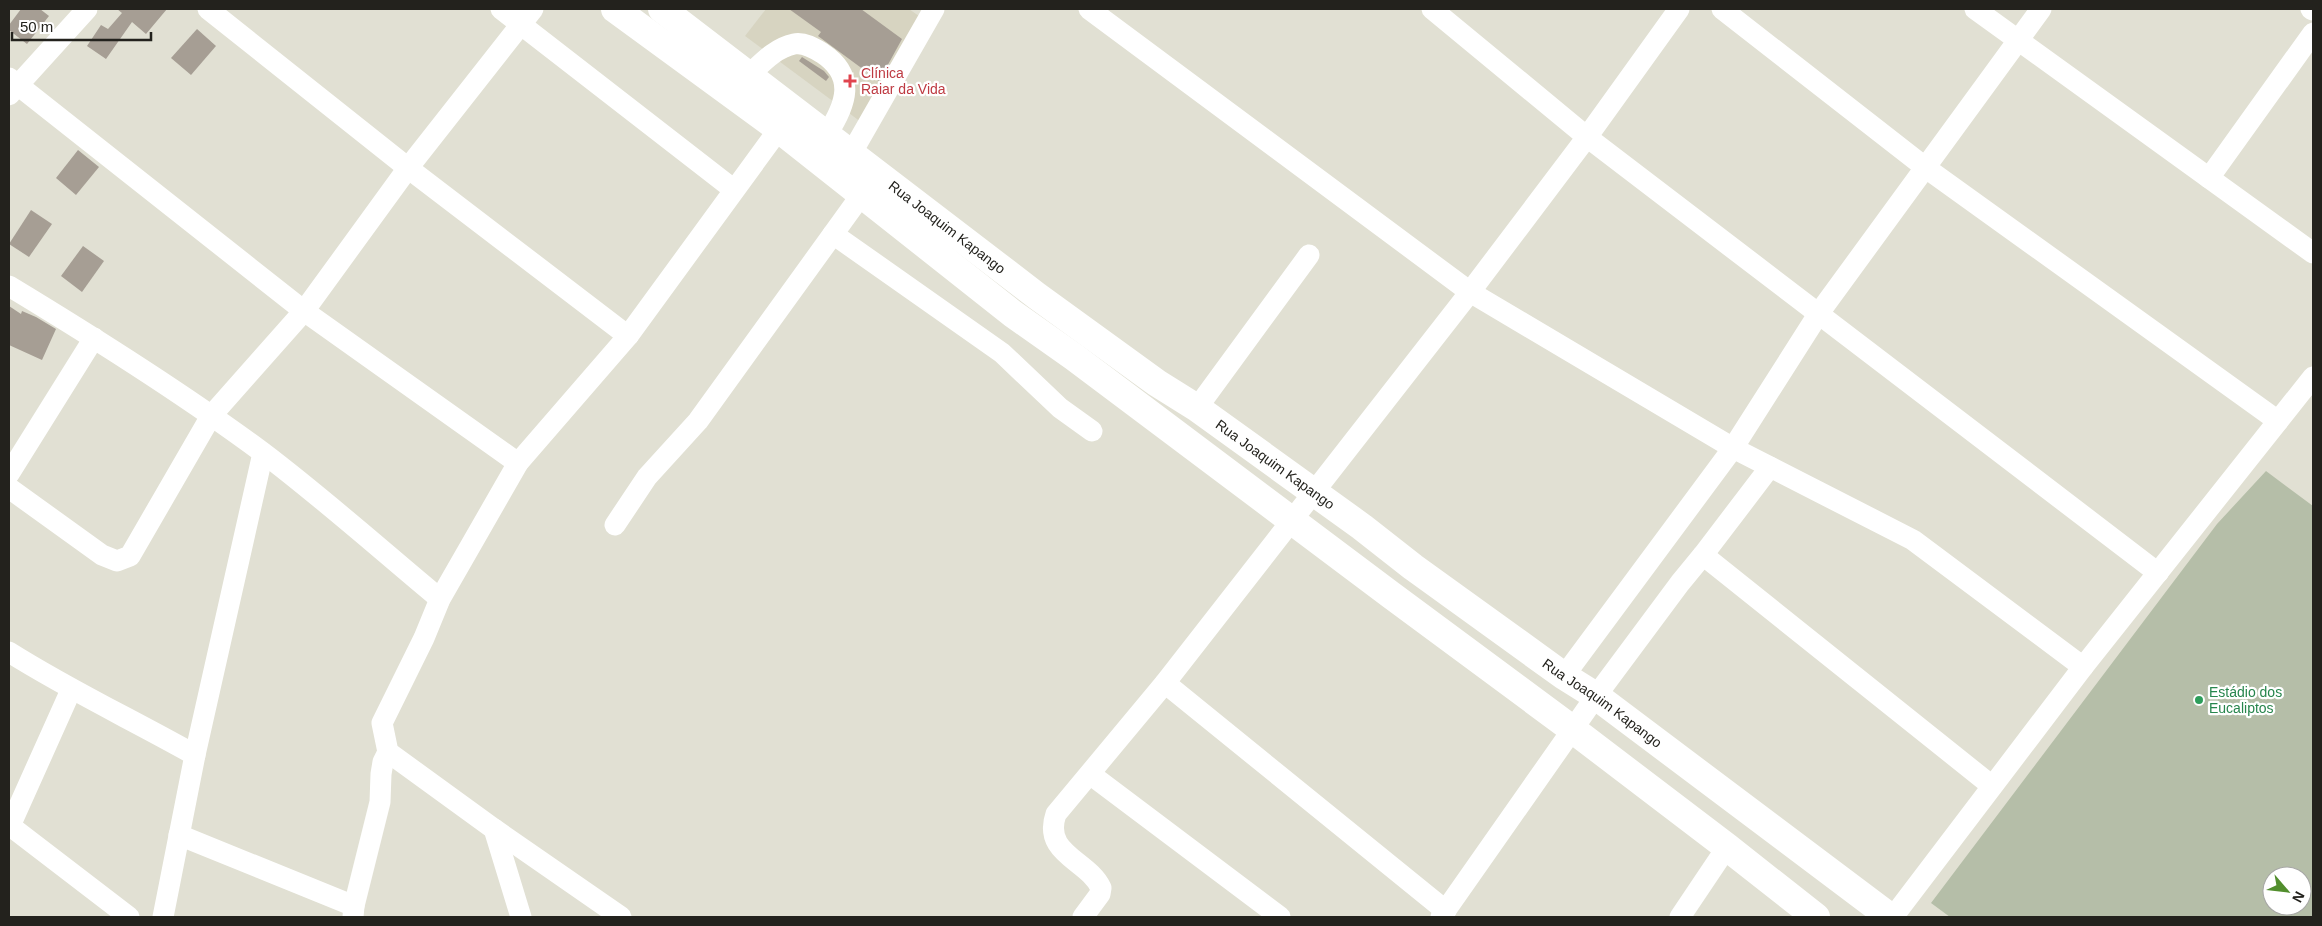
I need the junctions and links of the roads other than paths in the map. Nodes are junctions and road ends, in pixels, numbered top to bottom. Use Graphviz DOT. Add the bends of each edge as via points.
graph roads {
  1 [pos="87,9"];
  2 [pos="208,9"];
  3 [pos="501,9"];
  4 [pos="615,9"];
  5 [pos="662,9"];
  6 [pos="934,9"];
  7 [pos="1090,9"];
  8 [pos="1432,9"];
  9 [pos="1679,9"];
  10 [pos="1722,9"];
  11 [pos="1976,9"];
  12 [pos="2040,9"];
  13 [pos="527,16"];
  14 [pos="2313,33"];
  15 [pos="2019,41"];
  16 [pos="749,75"];
  17 [pos="12,86"];
  18 [pos="779,129"];
  19 [pos="827,134"];
  20 [pos="1587,138"];
  21 [pos="851,154"];
  22 [pos="408,168"];
  23 [pos="1926,168"];
  24 [pos="2209,178"];
  25 [pos="733,189"];
  26 [pos="862,194"];
  27 [pos="833,234"];
  28 [pos="2313,253"];
  29 [pos="1309,255"];
  30 [pos="9,286"];
  31 [pos="1470,292"];
  32 [pos="304,311"];
  33 [pos="1819,313"];
  34 [pos="628,336"];
  35 [pos="94,338"];
  36 [pos="2313,377"];
  37 [pos="1197,408"];
  38 [pos="211,416"];
  39 [pos="2278,421"];
  40 [pos="1092,431"];
  41 [pos="1733,448"];
  42 [pos="263,453"];
  43 [pos="518,463"];
  44 [pos="1770,467"];
  45 [pos="9,474"];
  46 [pos="9,488"];
  47 [pos="1312,492"];
  48 [pos="1293,520"];
  49 [pos="615,525"];
  50 [pos="1703,555"];
  51 [pos="2158,573"];
  52 [pos="440,599"];
  53 [pos="9,652"];
  54 [pos="2083,667"];
  55 [pos="1564,676"];
  56 [pos="1165,682"];
  57 [pos="71,690"];
  58 [pos="1596,696"];
  59 [pos="1572,729"];
  60 [pos="388,752"];
  61 [pos="195,755"];
  62 [pos="1090,774"];
  63 [pos="1992,786"];
  64 [pos="10,825"];
  65 [pos="494,828"];
  66 [pos="179,835"];
  67 [pos="1727,847"];
  68 [pos="354,912"];
  69 [pos="1443,914"];
  70 [pos="129,917"];
  71 [pos="162,917"];
  72 [pos="521,917"];
  73 [pos="621,917"];
  74 [pos="1083,917"];
  75 [pos="1280,917"];
  76 [pos="1680,917"];
  77 [pos="1816,917"];
  78 [pos="1892,917"];
  1 -- 17 [label="street"];
  2 -- 22 [label="street"];
  3 -- 13 [label="street"];
  4 -- 18 [label="main road, Rua Joaquim Kapango"];
  5 -- 16 [label="main road, Rua Joaquim Kapango"];
  6 -- 21 [label="street"];
  7 -- 31 [label="street"];
  8 -- 20 [label="street"];
  9 -- 20 [label="street"];
  10 -- 23 [label="street"];
  11 -- 15 [label="street"];
  12 -- 15 [label="street"];
  13 -- 22 [label="street"];
  13 -- 25 [label="street"];
  14 -- 24 [label="street"];
  15 -- 23 [label="street"];
  15 -- 24 [label="street"];
  16 -- 19 [label="main road, Rua Joaquim Kapango"];
  16 -- 19 [label="street" via="768,57 795,44 809,46 825,55 841,73 845,89 839,115"];
  17 -- 32 [label="street"];
  18 -- 25 [label="street"];
  18 -- 26 [label="main road, Rua Joaquim Kapango"];
  19 -- 21 [label="main road, Rua Joaquim Kapango"];
  20 -- 31 [label="street"];
  20 -- 33 [label="street"];
  21 -- 37 [label="main road, Rua Joaquim Kapango" via="1037,296"];
  22 -- 32 [label="street"];
  22 -- 34 [label="street"];
  23 -- 33 [label="street"];
  23 -- 39 [label="street"];
  24 -- 28 [label="street"];
  25 -- 34 [label="street"];
  26 -- 27 [label="street"];
  26 -- 48 [label="main road, Rua Joaquim Kapango" via="1013,314"];
  27 -- 40 [label="street" via="1002,353 1060,408"];
  27 -- 49 [label="street" via="698,421 647,477"];
  29 -- 37 [label="street"];
  30 -- 35 [label="street"];
  31 -- 41 [label="street"];
  31 -- 47 [label="street"];
  32 -- 38 [label="street"];
  32 -- 43 [label="street"];
  33 -- 41 [label="street"];
  33 -- 51 [label="street"];
  34 -- 43 [label="street"];
  35 -- 38 [label="street"];
  35 -- 45 [label="street"];
  36 -- 39 [label="street"];
  37 -- 47 [label="main road, Rua Joaquim Kapango"];
  38 -- 42 [label="street"];
  38 -- 46 [label="street" via="125,560 117,562 102,555"];
  39 -- 51 [label="street"];
  41 -- 44 [label="street"];
  41 -- 55 [label="street"];
  42 -- 52 [label="street"];
  42 -- 61 [label="street"];
  43 -- 52 [label="street"];
  44 -- 50 [label="street"];
  44 -- 54 [label="street" via="1913,540"];
  47 -- 48 [label="street"];
  47 -- 55 [label="main road, Rua Joaquim Kapango"];
  48 -- 56 [label="street"];
  48 -- 59 [label="main road, Rua Joaquim Kapango"];
  50 -- 58 [label="street"];
  50 -- 63 [label="street"];
  51 -- 54 [label="street"];
  52 -- 60 [label="street" via="382,723"];
  53 -- 57 [label="street"];
  54 -- 63 [label="street"];
  55 -- 58 [label="main road, Rua Joaquim Kapango"];
  56 -- 62 [label="street"];
  56 -- 69 [label="street"];
  57 -- 61 [label="street"];
  57 -- 64 [label="street"];
  58 -- 59 [label="street"];
  58 -- 78 [label="main road, Rua Joaquim Kapango"];
  59 -- 67 [label="main road, Rua Joaquim Kapango"];
  59 -- 69 [label="street"];
  60 -- 65 [label="street"];
  60 -- 68 [label="street" via="383,762 380,802"];
  61 -- 66 [label="street"];
  62 -- 74 [label="street" via="1052,823 1059,845 1096,879 1101,888"];
  62 -- 75 [label="street"];
  63 -- 78 [label="street"];
  64 -- 70 [label="street"];
  65 -- 72 [label="street"];
  65 -- 73 [label="street"];
  66 -- 68 [label="street"];
  66 -- 71 [label="street"];
  67 -- 76 [label="street"];
  67 -- 77 [label="main road, Rua Joaquim Kapango"];
}
